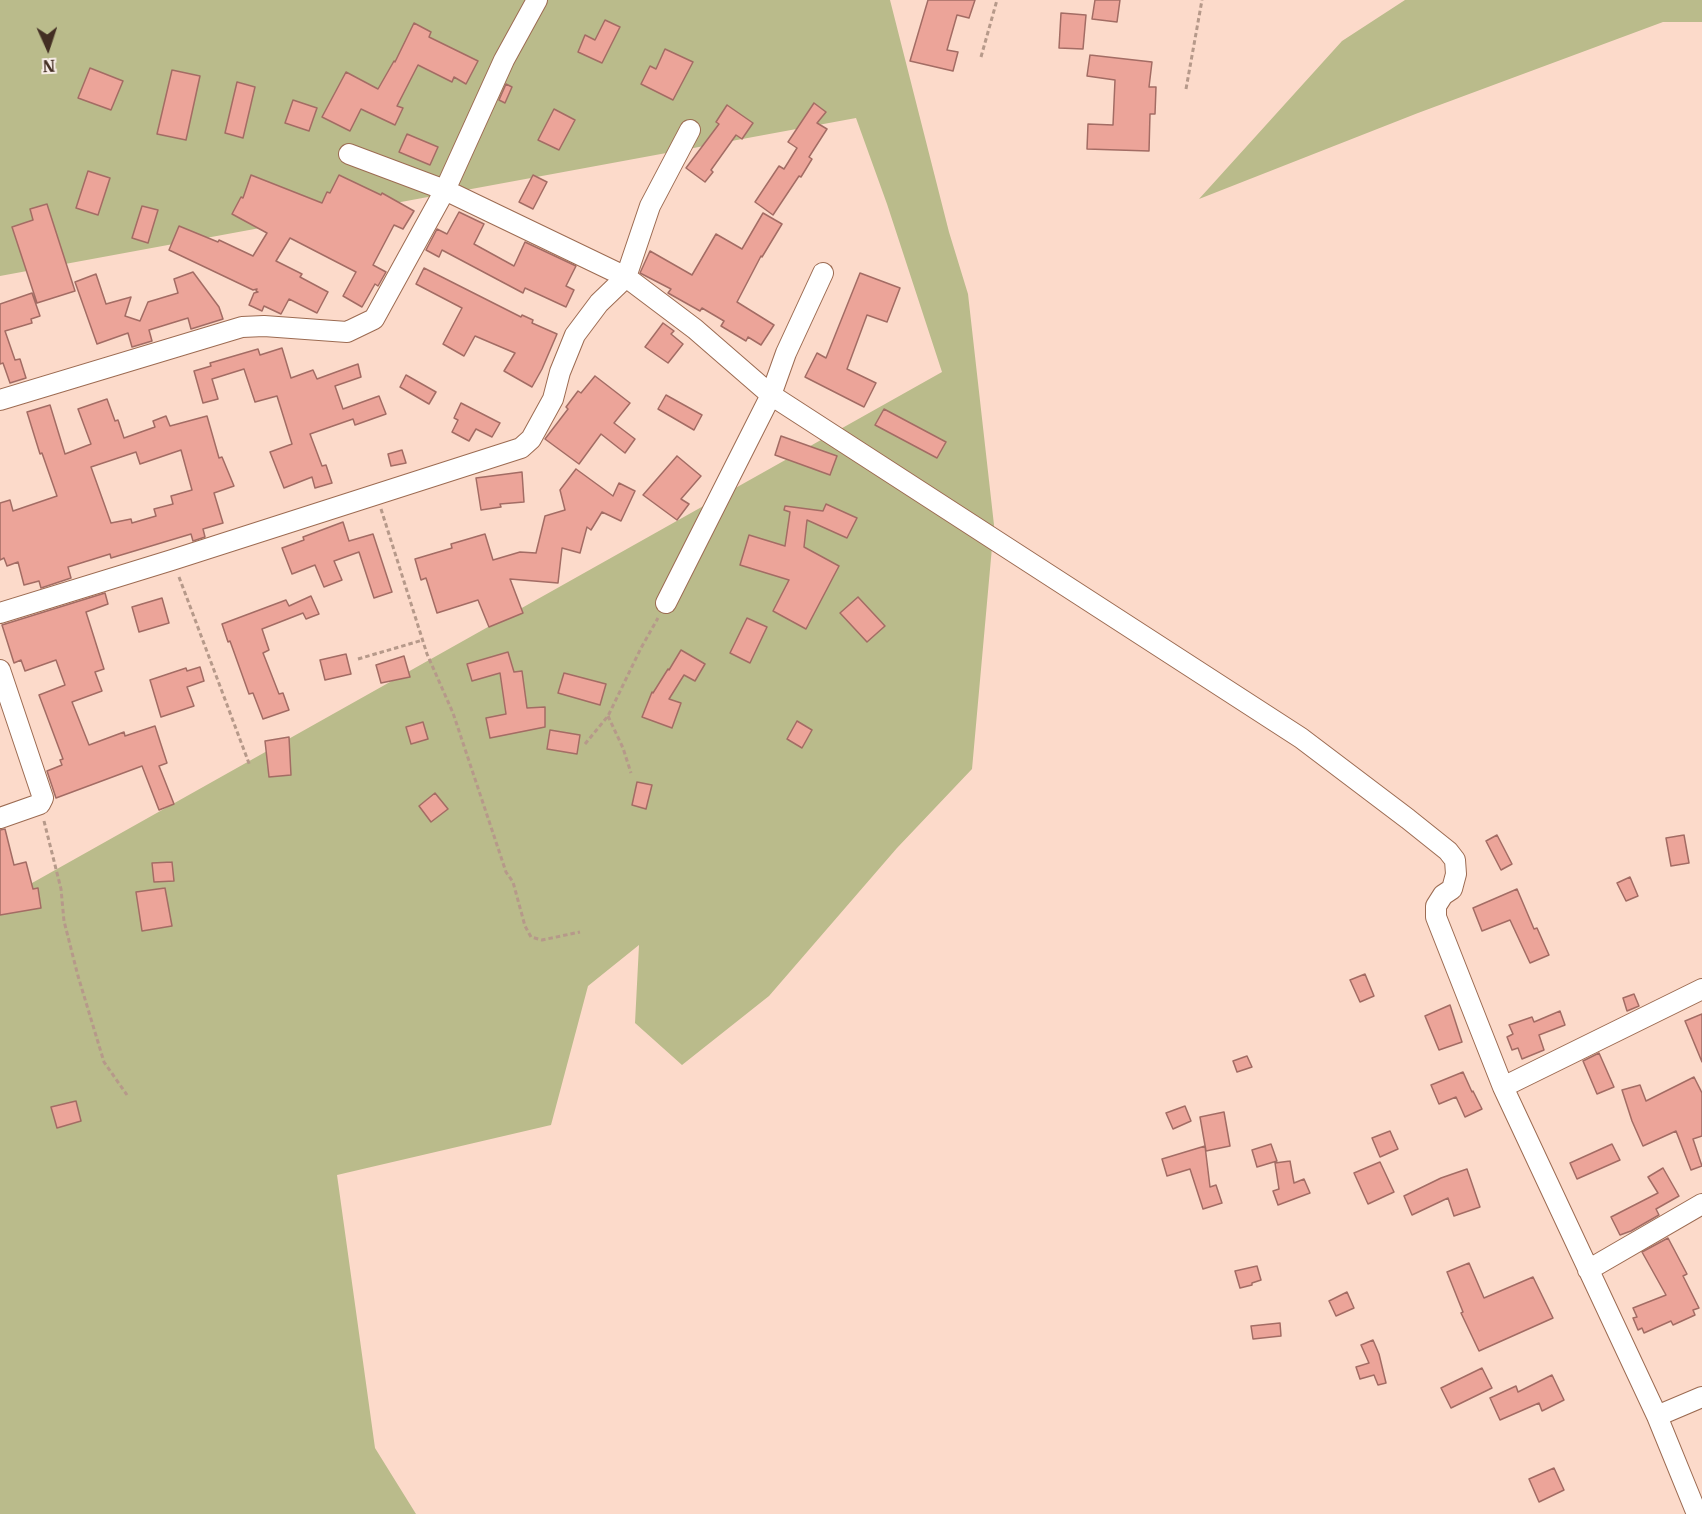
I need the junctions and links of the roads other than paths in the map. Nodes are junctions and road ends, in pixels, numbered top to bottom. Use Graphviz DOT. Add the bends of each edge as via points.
graph roads {
  1 [pos="537,0"];
  2 [pos="690,130"];
  3 [pos="349,154"];
  4 [pos="446,190"];
  5 [pos="823,273"];
  6 [pos="626,277"];
  7 [pos="771,395"];
  8 [pos="0,400"];
  9 [pos="666,603"];
  10 [pos="0,613"];
  11 [pos="0,670"];
  12 [pos="0,818"];
  13 [pos="1702,989"];
  14 [pos="1503,1086"];
  15 [pos="1702,1204"];
  16 [pos="1587,1270"];
  17 [pos="1702,1398"];
  18 [pos="1657,1416"];
  19 [pos="1697,1514"];
  1 -- 4 [label="street" via="504,60"];
  2 -- 6 [label="street" via="650,206"];
  3 -- 4 [label="street"];
  4 -- 6 [label="street"];
  4 -- 8 [label="street" via="374,319 360,327 347,332 242,327"];
  5 -- 7 [label="street"];
  6 -- 7 [label="street" via="695,329"];
  6 -- 10 [label="street" via="599,303 575,335 553,399 531,439 521,448"];
  7 -- 9 [label="street"];
  7 -- 14 [label="street" via="1301,738 1448,852 1455,860 1456,874 1452,888 1436,906 1436,917"];
  11 -- 12 [label="street" via="43,798 40,804"];
  13 -- 14 [label="street"];
  14 -- 16 [label="street"];
  15 -- 16 [label="street"];
  16 -- 18 [label="street"];
  17 -- 18 [label="street"];
  18 -- 19 [label="street"];
}
